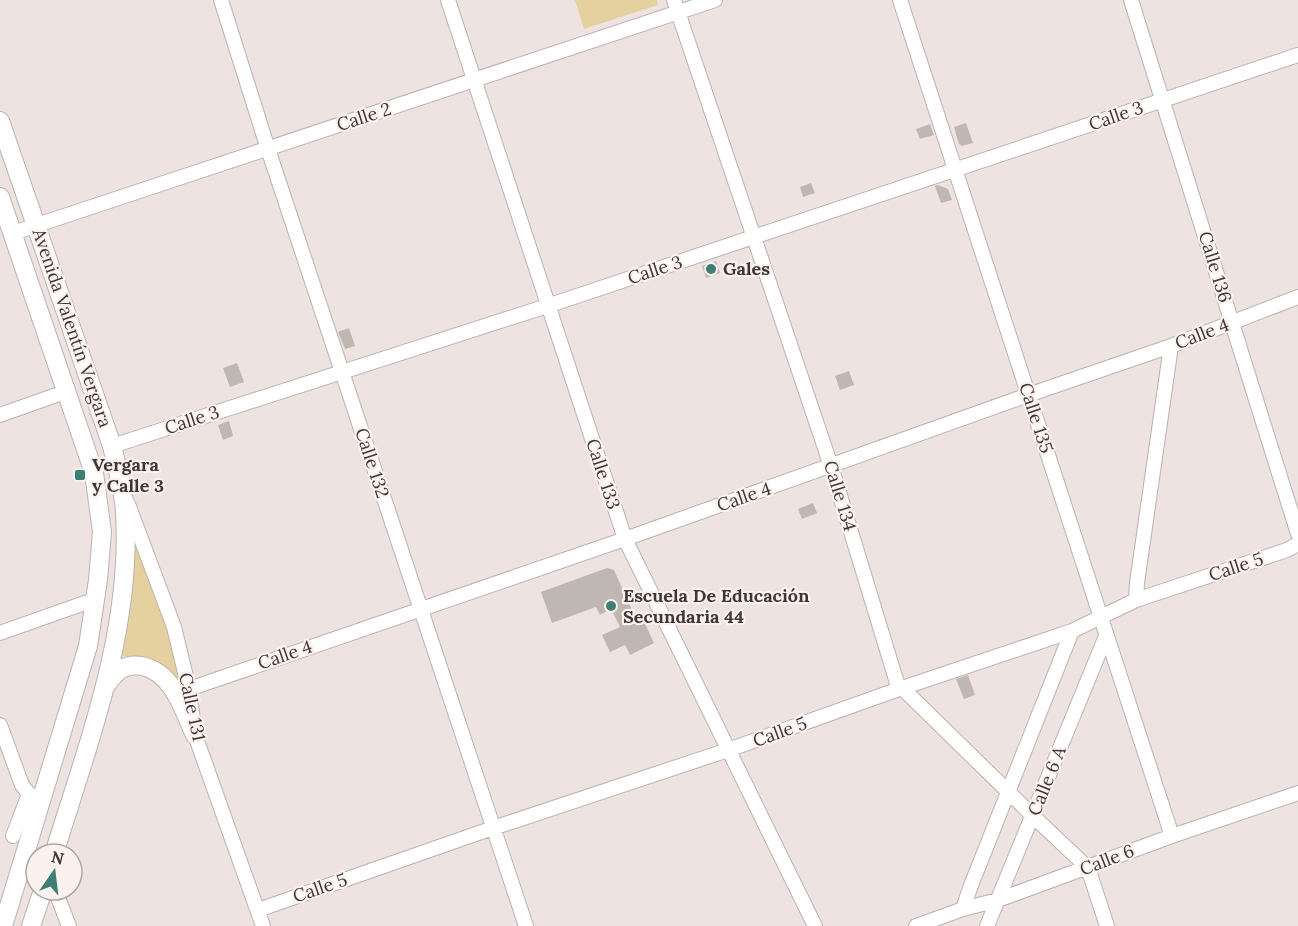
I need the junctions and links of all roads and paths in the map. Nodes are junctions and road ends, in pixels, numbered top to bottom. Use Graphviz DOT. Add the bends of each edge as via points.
graph roads {
  1 [pos="221,0"];
  2 [pos="448,0"];
  3 [pos="715,0"];
  4 [pos="900,0"];
  5 [pos="1131,0"];
  6 [pos="676,6"];
  7 [pos="1298,55"];
  8 [pos="475,80"];
  9 [pos="1162,100"];
  10 [pos="0,121"];
  11 [pos="268,148"];
  12 [pos="955,171"];
  13 [pos="24,190"];
  14 [pos="0,198"];
  15 [pos="36,225"];
  16 [pos="13,233"];
  17 [pos="755,237"];
  18 [pos="1298,297"];
  19 [pos="547,306"];
  20 [pos="1232,323"];
  21 [pos="1171,346"];
  22 [pos="342,370"];
  23 [pos="65,392"];
  24 [pos="1028,394"];
  25 [pos="0,415"];
  26 [pos="112,446"];
  27 [pos="831,466"];
  28 [pos="122,489"];
  29 [pos="1298,534"];
  30 [pos="625,539"];
  31 [pos="1298,544"];
  32 [pos="96,599"];
  33 [pos="1136,600"];
  34 [pos="420,608"];
  35 [pos="1100,616"];
  36 [pos="1072,631"];
  37 [pos="0,633"];
  38 [pos="1106,636"];
  39 [pos="106,684"];
  40 [pos="902,688"];
  41 [pos="189,689"];
  42 [pos="0,725"];
  43 [pos="195,735"];
  44 [pos="728,750"];
  45 [pos="1009,792"];
  46 [pos="1298,793"];
  47 [pos="35,797"];
  48 [pos="1033,816"];
  49 [pos="493,828"];
  50 [pos="1172,836"];
  51 [pos="14,838"];
  52 [pos="58,842"];
  53 [pos="1088,868"];
  54 [pos="998,900"];
  55 [pos="39,902"];
  56 [pos="60,902"];
  57 [pos="963,909"];
  58 [pos="258,910"];
  59 [pos="3,926"];
  60 [pos="31,926"];
  61 [pos="69,926"];
  62 [pos="263,926"];
  63 [pos="525,926"];
  64 [pos="815,926"];
  65 [pos="916,926"];
  66 [pos="987,926"];
  67 [pos="1107,926"];
  1 -- 11 [label="street, Calle 132"];
  2 -- 8 [label="street, Calle 133"];
  3 -- 6 [label="street, Calle 2"];
  4 -- 12 [label="street, Calle 135"];
  5 -- 9 [label="street, Calle 136"];
  6 -- 8 [label="street, Calle 2"];
  6 -- 17 [label="street, Calle 134"];
  7 -- 9 [label="street, Calle 3"];
  8 -- 11 [label="street, Calle 2"];
  8 -- 19 [label="street, Calle 133"];
  9 -- 12 [label="street, Calle 3"];
  9 -- 20 [label="street, Calle 136"];
  10 -- 13 [label="main road, Avenida Valentín Vergara"];
  11 -- 15 [label="street, Calle 2"];
  11 -- 22 [label="street, Calle 132"];
  12 -- 17 [label="street, Calle 3"];
  12 -- 24 [label="street, Calle 135"];
  13 -- 14 [label="street"];
  13 -- 15 [label="main road, Avenida Valentín Vergara"];
  14 -- 16 [label="main road, Avenida Valentín Vergara"];
  15 -- 16 [label="street, Calle 2"];
  15 -- 26 [label="main road, Avenida Valentín Vergara"];
  16 -- 23 [label="main road, Avenida Valentín Vergara"];
  17 -- 19 [label="street, Calle 3"];
  17 -- 27 [label="street, Calle 134"];
  18 -- 20 [label="street, Calle 4"];
  19 -- 22 [label="street, Calle 3"];
  19 -- 30 [label="street, Calle 133"];
  20 -- 21 [label="street, Calle 4"];
  20 -- 29 [label="street, Calle 136"];
  21 -- 24 [label="street, Calle 4"];
  21 -- 33 [label="street"];
  22 -- 26 [label="street, Calle 3"];
  22 -- 34 [label="street, Calle 132"];
  23 -- 25 [label="street"];
  23 -- 32 [label="main road, Avenida Valentín Vergara" via="97,488 102,532"];
  24 -- 27 [label="street, Calle 4"];
  24 -- 35 [label="street, Calle 135"];
  26 -- 28 [label="main road, Avenida Valentín Vergara"];
  27 -- 30 [label="street, Calle 4"];
  27 -- 40 [label="street, Calle 134" via="897,683"];
  28 -- 39 [label="main road, Avenida Valentín Vergara" via="124,582"];
  28 -- 41 [label="street, Calle 131" via="169,610"];
  30 -- 34 [label="street, Calle 4"];
  30 -- 44 [label="street, Calle 133"];
  31 -- 33 [label="street, Calle 5"];
  32 -- 37 [label="street"];
  32 -- 47 [label="main road, Avenida Valentín Vergara" via="82,669"];
  33 -- 35 [label="street, Calle 5"];
  34 -- 41 [label="street, Calle 4"];
  34 -- 49 [label="street, Calle 132"];
  35 -- 36 [label="street, Calle 5"];
  35 -- 38 [label="street, Calle 135"];
  36 -- 40 [label="street, Calle 5"];
  36 -- 45 [label="street, Calle 6 A"];
  38 -- 48 [label="street, Calle 6 A"];
  38 -- 50 [label="street, Calle 135"];
  39 -- 43 [label="main road" via="127,666 153,669 170,684"];
  39 -- 52 [label="main road, Avenida Valentín Vergara"];
  40 -- 44 [label="street, Calle 5"];
  40 -- 45 [label="street, Calle 134"];
  41 -- 43 [label="street, Calle 131"];
  42 -- 47 [label="street" via="22,785"];
  43 -- 58 [label="street, Calle 131"];
  44 -- 49 [label="street, Calle 5"];
  44 -- 64 [label="street, Calle 133"];
  45 -- 48 [label="street, Calle 134"];
  45 -- 57 [label="street, Calle 6 A"];
  46 -- 50 [label="street, Calle 6"];
  47 -- 51 [label="main road, Avenida Valentín Vergara"];
  48 -- 53 [label="street, Calle 134"];
  48 -- 54 [label="street, Calle 6 A"];
  49 -- 58 [label="street, Calle 5"];
  49 -- 63 [label="street, Calle 132"];
  50 -- 53 [label="street, Calle 6"];
  51 -- 59 [label="main road, Avenida Valentín Vergara"];
  53 -- 54 [label="street, Calle 6"];
  53 -- 67 [label="street, Calle 134"];
  54 -- 57 [label="street, Calle 6"];
  54 -- 66 [label="street, Calle 6 A"];
  55 -- 60 [label="main road"];
  56 -- 61 [label="street"];
  57 -- 65 [label="street, Calle 6"];
  58 -- 62 [label="street, Calle 131"];
}
